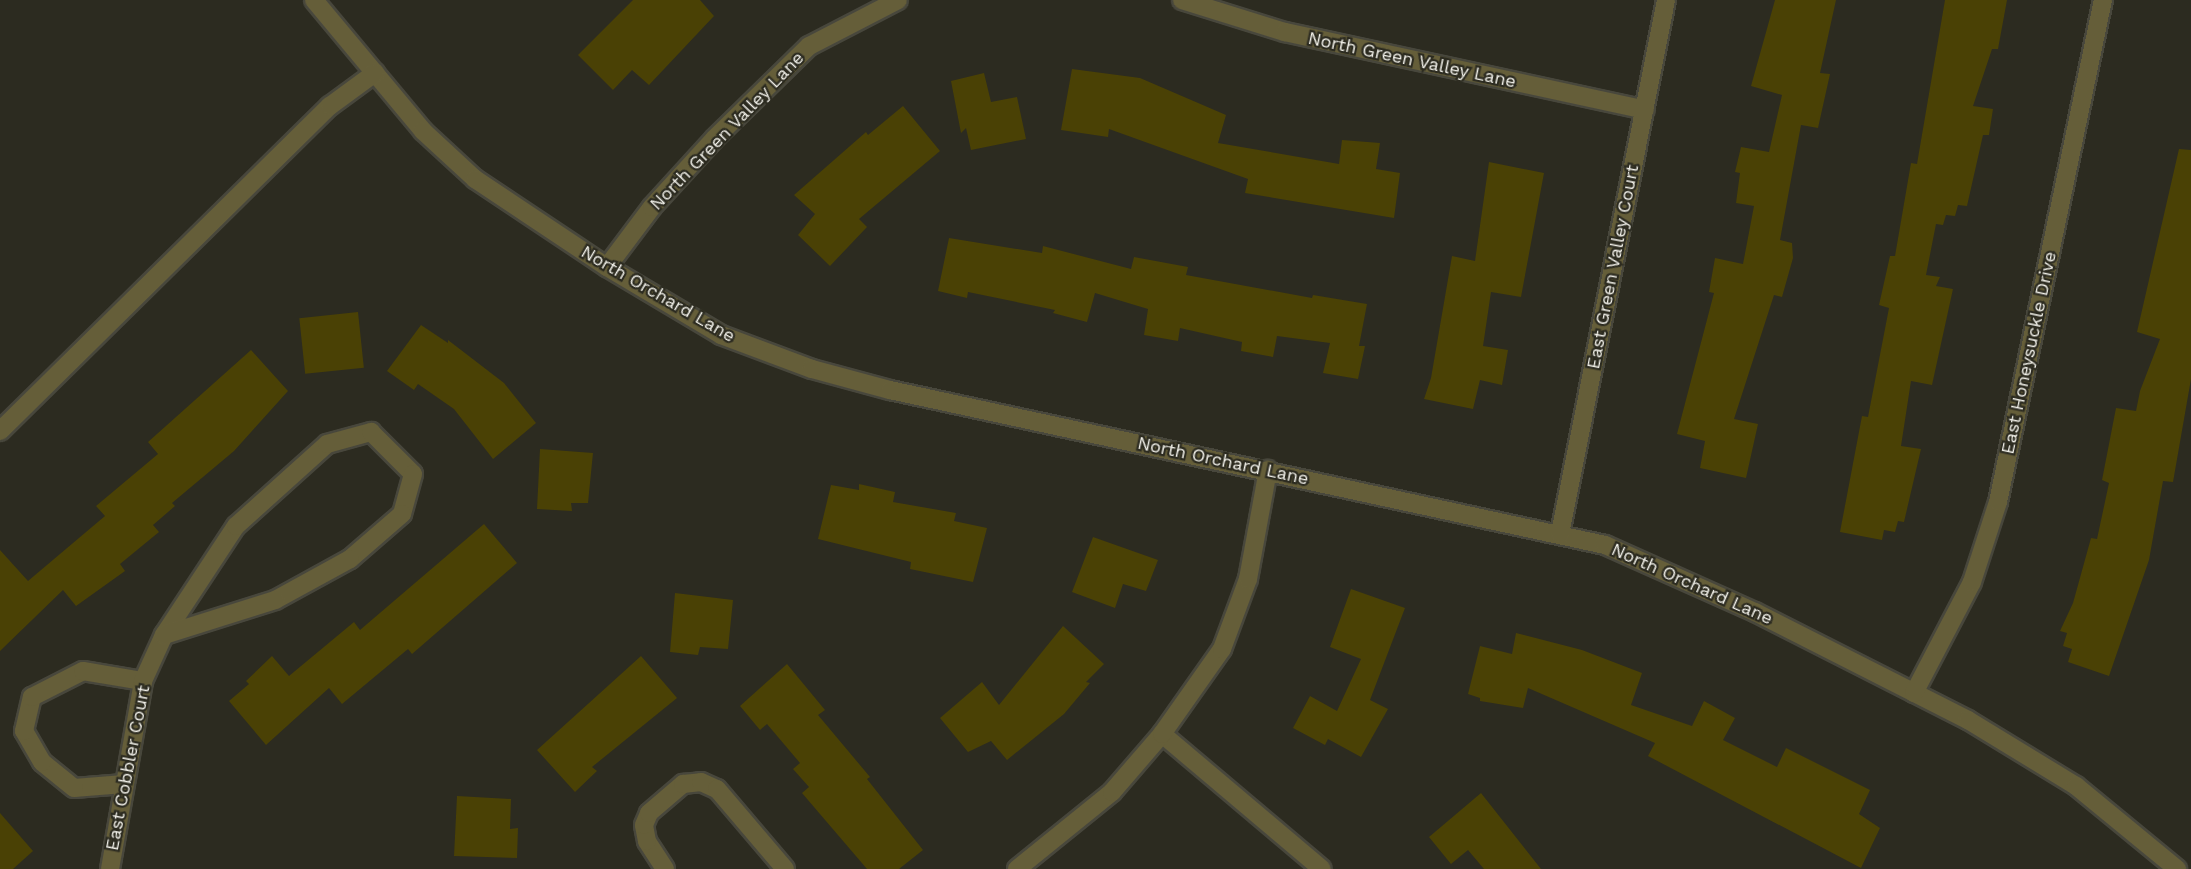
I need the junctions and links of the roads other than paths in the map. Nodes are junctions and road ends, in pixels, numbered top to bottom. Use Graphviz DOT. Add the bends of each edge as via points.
graph roads {
  1 [pos="314,0"];
  2 [pos="898,0"];
  3 [pos="1182,0"];
  4 [pos="1666,0"];
  5 [pos="2103,0"];
  6 [pos="375,73"];
  7 [pos="1645,110"];
  8 [pos="607,267"];
  9 [pos="0,430"];
  10 [pos="1268,470"];
  11 [pos="1560,534"];
  12 [pos="164,635"];
  13 [pos="143,681"];
  14 [pos="1914,693"];
  15 [pos="1162,734"];
  16 [pos="123,784"];
  17 [pos="2170,867"];
  18 [pos="110,869"];
  19 [pos="665,869"];
  20 [pos="785,869"];
  21 [pos="1017,869"];
  22 [pos="1322,869"];
  1 -- 6 [label="street, North Orchard Lane"];
  2 -- 8 [label="street, North Green Valley Lane" via="809,46 714,139 652,207"];
  3 -- 7 [label="street, North Green Valley Lane" via="1285,32"];
  4 -- 7 [label="street, East Green Valley Court"];
  5 -- 14 [label="street, East Honeysuckle Drive" via="1998,502 1972,582"];
  6 -- 8 [label="street, North Orchard Lane" via="423,131 475,179"];
  6 -- 9 [label="street" via="330,106"];
  7 -- 11 [label="street, East Green Valley Court"];
  8 -- 10 [label="street, North Orchard Lane" via="721,335 812,369 891,390"];
  10 -- 11 [label="street, North Orchard Lane"];
  10 -- 15 [label="street" via="1248,579 1222,649"];
  11 -- 14 [label="street, North Orchard Lane" via="1605,545 1755,612"];
  12 -- 12 [label="street, East Cobbler Court" via="236,526 327,444 371,432 413,474 402,514 350,559 275,600"];
  12 -- 13 [label="street, East Cobbler Court"];
  13 -- 16 [label="street, East Cobbler Court"];
  13 -- 16 [label="street" via="83,671 32,698 24,731 42,762 74,788"];
  14 -- 17 [label="street, North Orchard Lane" via="2076,786"];
  15 -- 21 [label="street" via="1112,792"];
  15 -- 22 [label="street"];
  16 -- 18 [label="street, East Cobbler Court"];
  19 -- 20 [label="street" via="647,842 647,819 665,797 683,784 701,782 717,789"];
}
